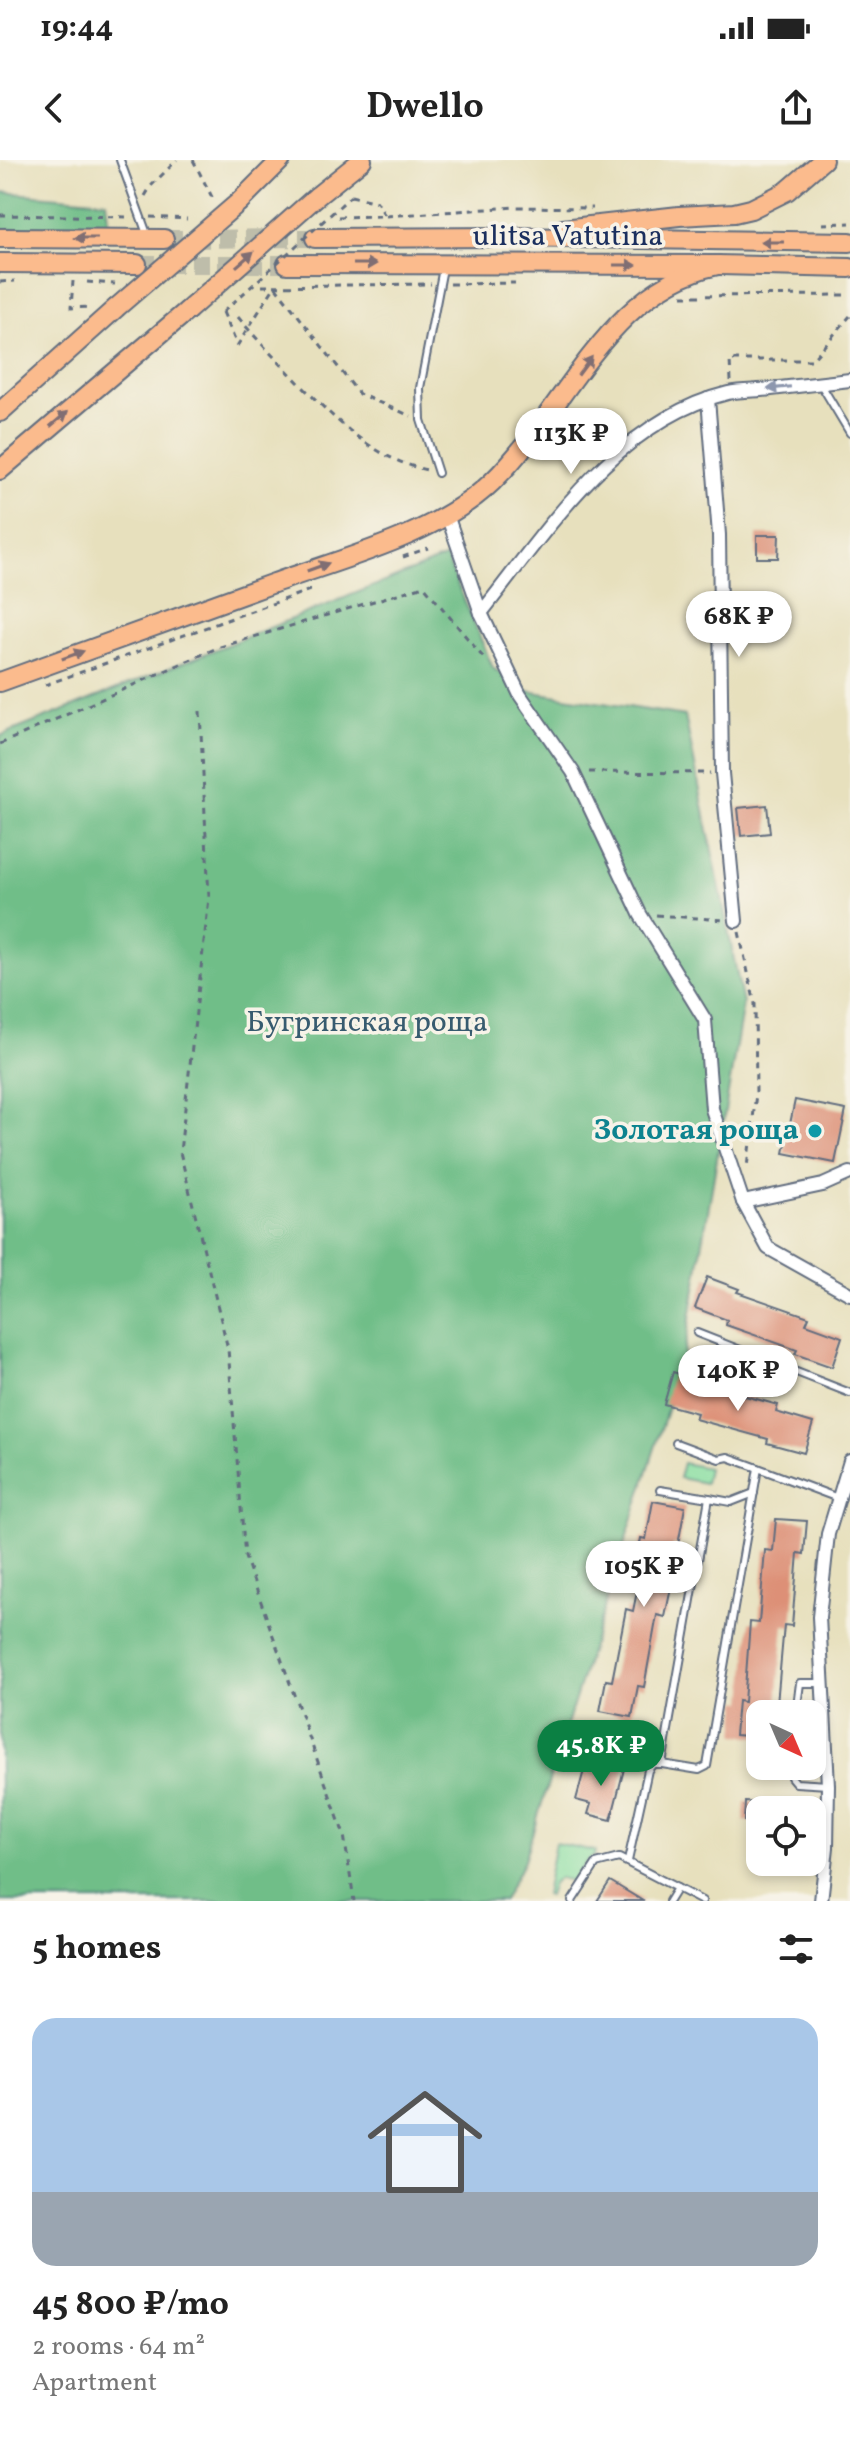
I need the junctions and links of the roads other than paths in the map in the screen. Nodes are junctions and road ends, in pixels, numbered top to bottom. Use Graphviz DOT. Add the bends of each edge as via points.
graph roads {
  1 [pos="120,160"];
  2 [pos="281,160"];
  3 [pos="362,160"];
  4 [pos="823,160"];
  5 [pos="506,237"];
  6 [pos="0,238"];
  7 [pos="156,238"];
  8 [pos="315,238"];
  9 [pos="850,242"];
  10 [pos="0,263"];
  11 [pos="137,264"];
  12 [pos="287,264"];
  13 [pos="444,265"];
  14 [pos="718,265"];
  15 [pos="850,268"];
  16 [pos="850,380"];
  17 [pos="820,383"];
  18 [pos="708,399"];
  19 [pos="0,412"];
  20 [pos="850,433"];
  21 [pos="0,470"];
  22 [pos="438,473"];
  23 [pos="447,515"];
  24 [pos="481,613"];
  25 [pos="0,682"];
  26 [pos="736,921"];
  27 [pos="850,1173"];
  28 [pos="743,1202"];
  29 [pos="850,1294"];
  30 [pos="697,1333"];
  31 [pos="850,1393"];
  32 [pos="676,1443"];
  33 [pos="850,1461"];
  34 [pos="758,1468"];
  35 [pos="660,1490"];
  36 [pos="754,1493"];
  37 [pos="709,1498"];
  38 [pos="837,1502"];
  39 [pos="850,1509"];
  40 [pos="823,1683"];
  41 [pos="798,1700"];
  42 [pos="662,1764"];
  43 [pos="794,1780"];
  44 [pos="828,1785"];
  45 [pos="628,1861"];
  46 [pos="677,1888"];
  47 [pos="572,1901"];
  48 [pos="669,1901"];
  49 [pos="702,1901"];
  50 [pos="821,1901"];
  1 -- 7 [label="lane" via="140,217"];
  2 -- 19 [label="main road, bridge"];
  21 -- 3 [label="main road, one-way, bridge"];
  4 -- 5 [label="main road" via="787,191 751,209"];
  5 -- 8 [label="main road, ulitsa Vatutina"];
  9 -- 5 [label="main road, ulitsa Vatutina, one-way"];
  7 -- 6 [label="main road, one-way"];
  10 -- 11 [label="main road"];
  12 -- 13 [label="main road, ulitsa Vatutina, one-way"];
  13 -- 14 [label="main road, ulitsa Vatutina, one-way"];
  13 -- 22 [label="lane" via="420,388 421,420"];
  14 -- 15 [label="main road, ulitsa Vatutina"];
  23 -- 14 [label="main road, one-way" via="491,483 625,315 692,270"];
  16 -- 17 [label="street"];
  17 -- 18 [label="street, one-way"];
  17 -- 20 [label="lane"];
  18 -- 24 [label="street" via="649,428 610,461"];
  18 -- 26 [label="street" via="719,535 722,773"];
  23 -- 24 [label="street"];
  25 -- 23 [label="main road, one-way" via="383,544"];
  24 -- 28 [label="street" via="520,695 573,772 640,914 705,1020 712,1109"];
  27 -- 28 [label="street" via="823,1185"];
  28 -- 29 [label="street" via="768,1248"];
  30 -- 31 [label="lane"];
  32 -- 34 [label="lane"];
  33 -- 38 [label="street"];
  34 -- 36 [label="lane"];
  34 -- 38 [label="lane"];
  35 -- 37 [label="lane"];
  36 -- 37 [label="lane" via="731,1502"];
  36 -- 42 [label="lane" via="707,1766 699,1770"];
  37 -- 42 [label="lane"];
  38 -- 39 [label="street"];
  38 -- 40 [label="street" via="819,1617"];
  40 -- 41 [label="lane" via="800,1683"];
  40 -- 44 [label="street"];
  42 -- 45 [label="lane" via="648,1770"];
  43 -- 44 [label="lane"];
  44 -- 50 [label="street"];
  45 -- 46 [label="lane"];
  45 -- 47 [label="lane" via="614,1858 596,1864"];
  46 -- 48 [label="lane"];
  46 -- 49 [label="lane"];
}
